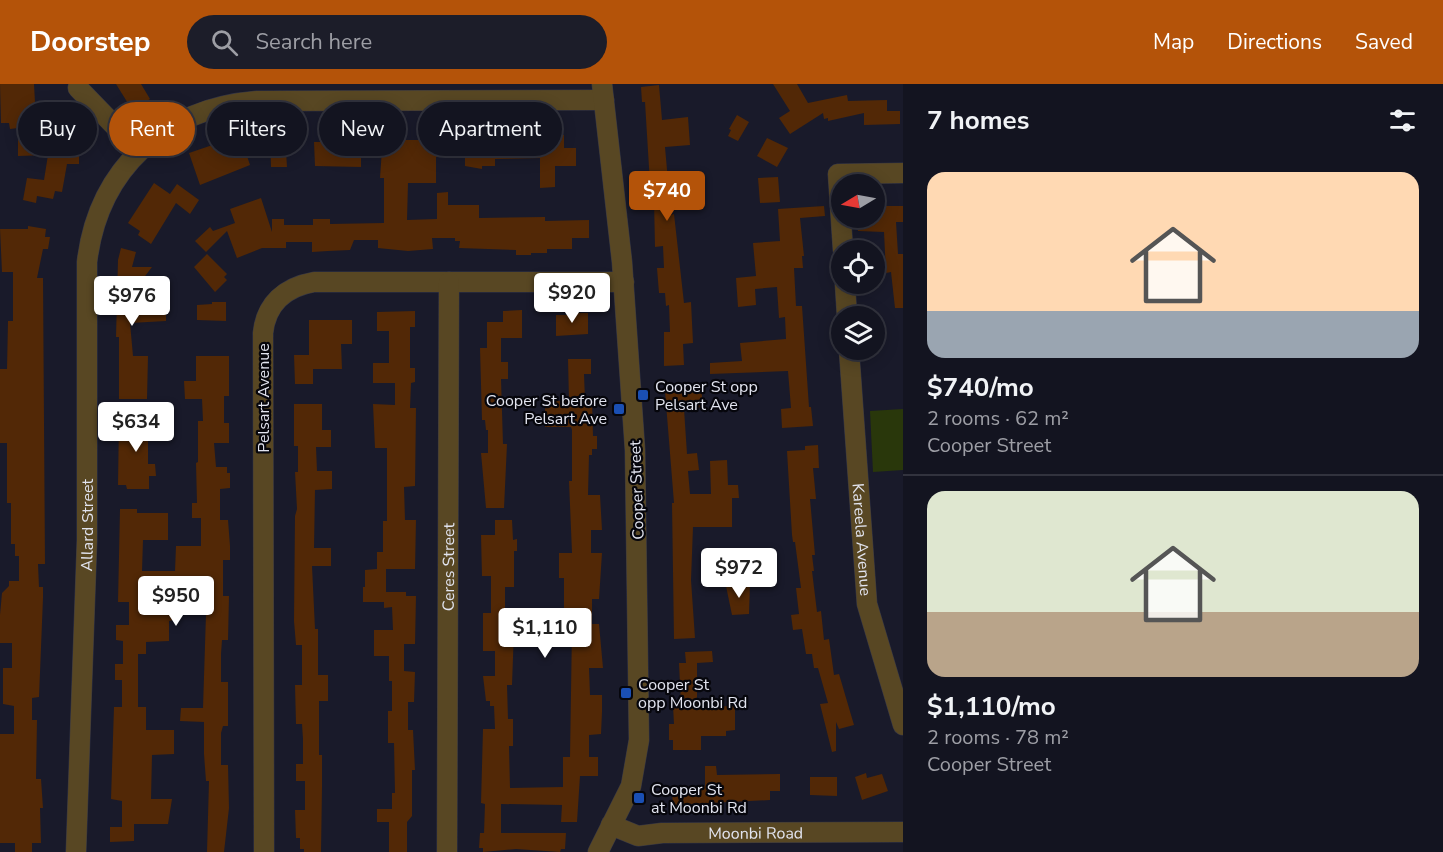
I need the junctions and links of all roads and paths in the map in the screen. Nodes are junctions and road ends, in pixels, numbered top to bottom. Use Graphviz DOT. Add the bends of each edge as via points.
graph roads {
  1 [pos="78,88"];
  2 [pos="603,92"];
  3 [pos="195,115"];
  4 [pos="109,120"];
  5 [pos="135,156"];
  6 [pos="903,173"];
  7 [pos="842,240"];
  8 [pos="449,282"];
  9 [pos="624,282"];
  10 [pos="850,360"];
  11 [pos="903,725"];
  12 [pos="611,825"];
  13 [pos="903,832"];
  14 [pos="643,844"];
  15 [pos="76,852"];
  16 [pos="264,852"];
  17 [pos="447,852"];
  18 [pos="598,852"];
  1 -- 4 [label="street"];
  2 -- 3 [label="street, Allard Street" via="241,103"];
  2 -- 9 [label="street, Cooper Street"];
  5 -- 15 [label="street, Allard Street" via="101,207 92,230 87,262 87,540"];
  6 -- 7 [label="street" via="838,174"];
  8 -- 9 [label="street, Pelsart Avenue"];
  8 -- 16 [label="street, Pelsart Avenue" via="304,284 281,295 265,318"];
  8 -- 17 [label="street, Ceres Street"];
  9 -- 12 [label="street, Cooper Street" via="638,546 639,740 633,780"];
  10 -- 11 [label="street, Kareela Avenue" via="867,604"];
  12 -- 14 [label="street, Moonbi Road"];
  12 -- 18 [label="street, Cooper Street"];
  13 -- 14 [label="street, Moonbi Road" via="662,833"];
}
